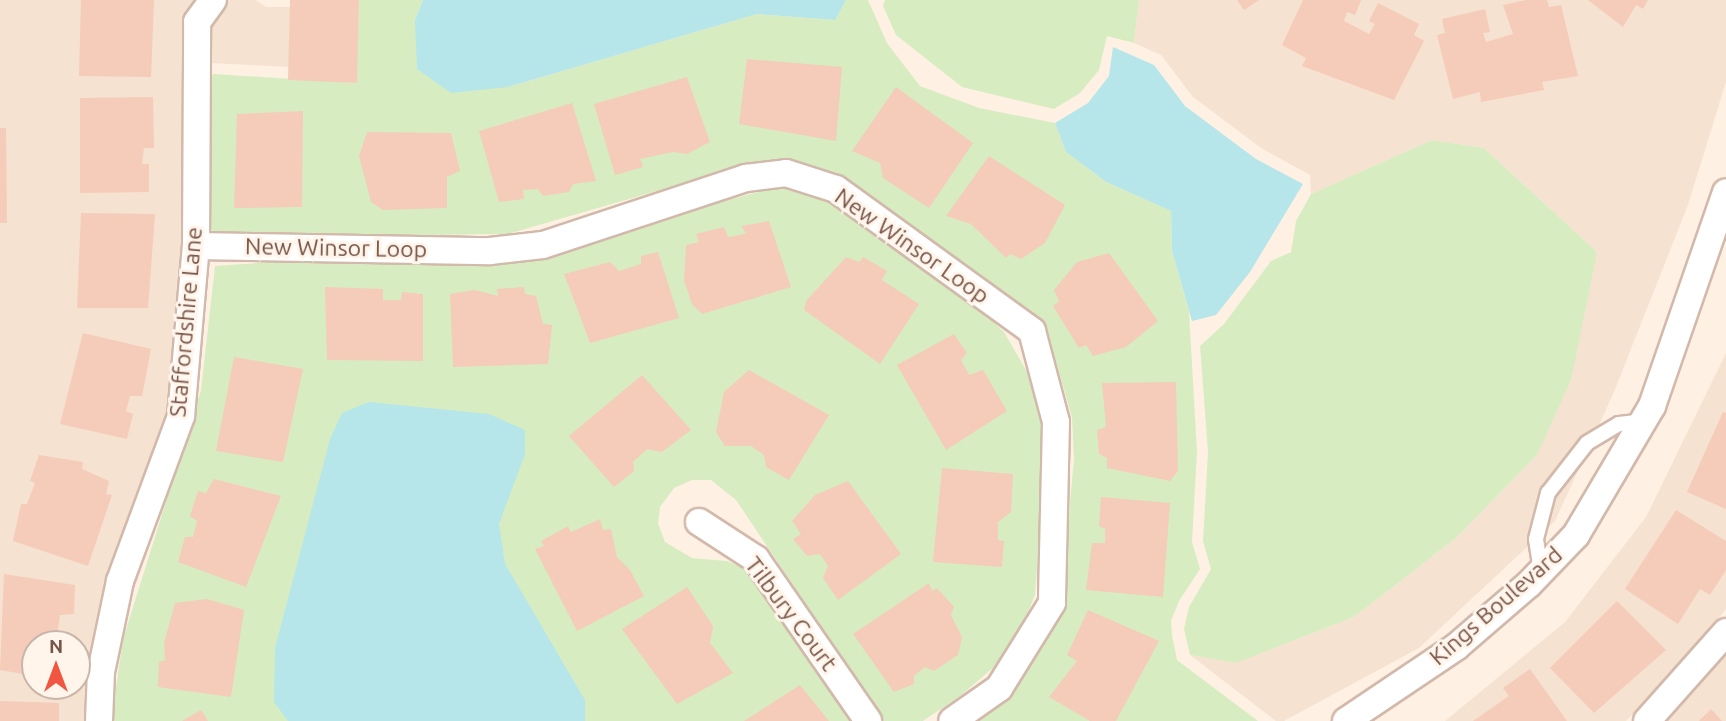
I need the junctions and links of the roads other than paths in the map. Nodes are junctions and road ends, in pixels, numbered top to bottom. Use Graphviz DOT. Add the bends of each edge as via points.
graph roads {
  1 [pos="213,0"];
  2 [pos="1726,192"];
  3 [pos="196,246"];
  4 [pos="1643,421"];
  5 [pos="699,522"];
  6 [pos="1541,571"];
  7 [pos="1726,632"];
  8 [pos="99,721"];
  9 [pos="868,721"];
  10 [pos="952,721"];
  11 [pos="1346,721"];
  12 [pos="1647,721"];
  1 -- 3 [label="street, Staffordshire Lane" via="197,22"];
  2 -- 4 [label="street, Kings Boulevard"];
  3 -- 8 [label="street, Staffordshire Lane" via="181,416 120,582 102,671"];
  3 -- 10 [label="street, New Winsor Loop" via="490,251 543,245 746,178 786,173 836,189 1032,331 1056,422 1052,603 999,688"];
  4 -- 6 [label="street, Kings Boulevard" via="1576,535"];
  4 -- 6 [label="lane" via="1619,424 1587,443 1548,493 1536,539"];
  5 -- 9 [label="street, Tilbury Court" via="756,559"];
  6 -- 11 [label="street, Kings Boulevard" via="1456,647"];
  7 -- 12 [label="street"];
}
